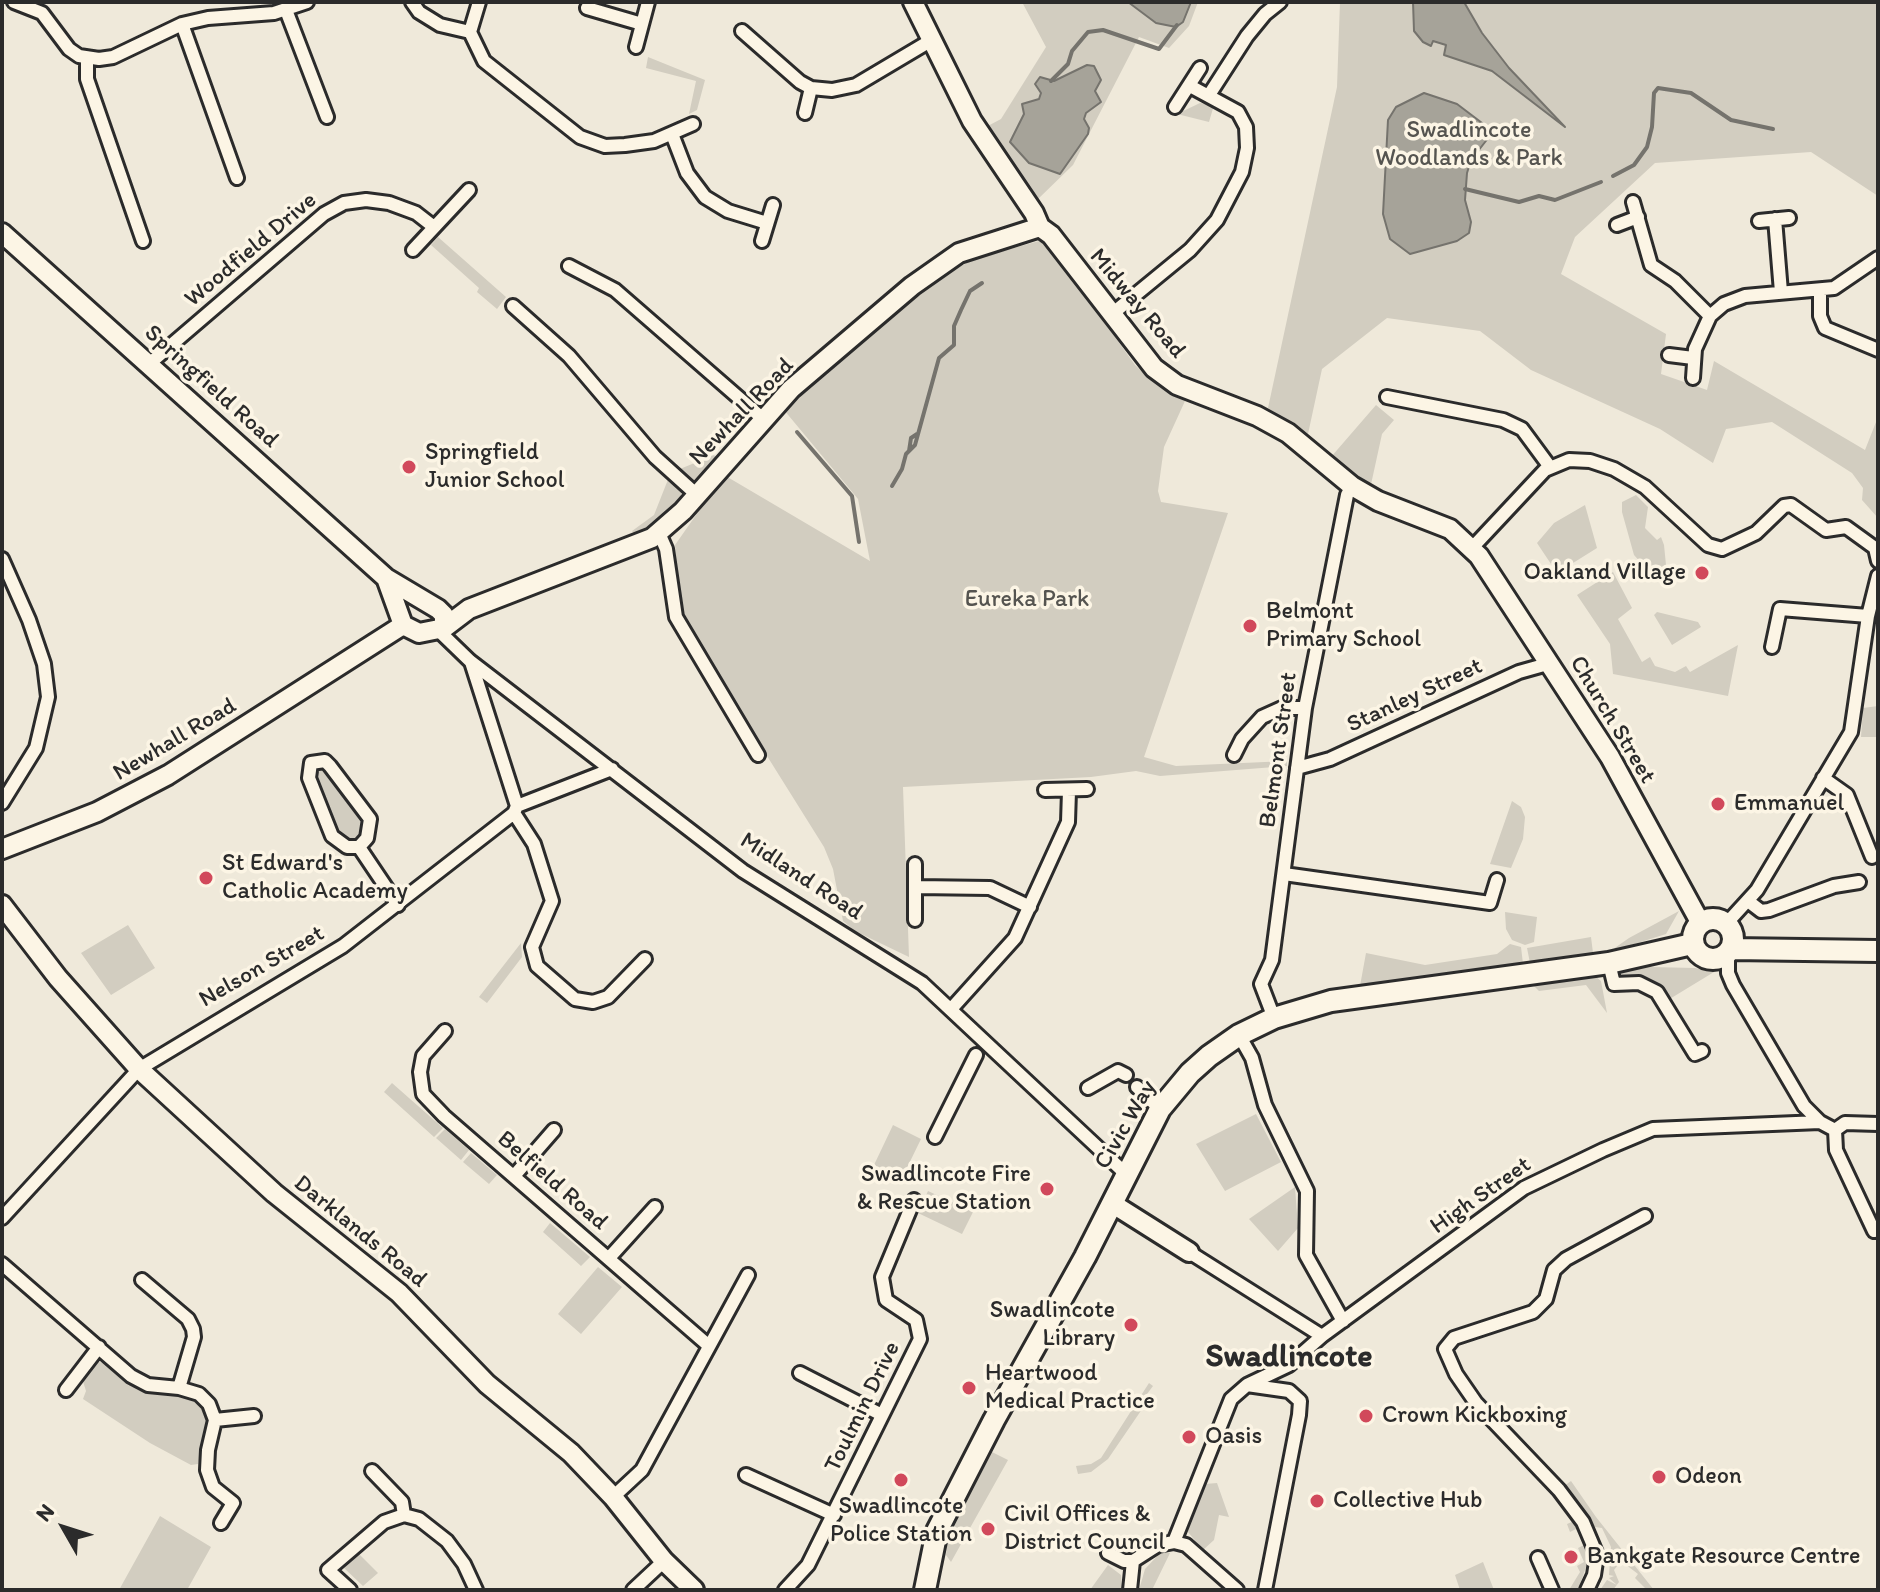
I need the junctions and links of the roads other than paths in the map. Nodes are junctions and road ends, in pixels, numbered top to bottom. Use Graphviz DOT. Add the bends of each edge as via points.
graph roads {
  1 [pos="14,2"];
  2 [pos="307,2"];
  3 [pos="412,2"];
  4 [pos="479,2"];
  5 [pos="648,2"];
  6 [pos="913,2"];
  7 [pos="1280,2"];
  8 [pos="587,8"];
  9 [pos="286,10"];
  10 [pos="182,24"];
  11 [pos="642,24"];
  12 [pos="742,31"];
  13 [pos="470,32"];
  14 [pos="930,41"];
  15 [pos="636,47"];
  16 [pos="87,59"];
  17 [pos="1200,68"];
  18 [pos="1190,86"];
  19 [pos="811,88"];
  20 [pos="1209,95"];
  21 [pos="1175,107"];
  22 [pos="805,113"];
  23 [pos="327,117"];
  24 [pos="693,124"];
  25 [pos="672,134"];
  26 [pos="237,178"];
  27 [pos="469,190"];
  28 [pos="1633,202"];
  29 [pos="773,205"];
  30 [pos="1638,217"];
  31 [pos="1789,218"];
  32 [pos="1775,219"];
  33 [pos="1759,221"];
  34 [pos="767,223"];
  35 [pos="1617,225"];
  36 [pos="434,227"];
  37 [pos="1040,227"];
  38 [pos="2,233"];
  39 [pos="143,241"];
  40 [pos="762,241"];
  41 [pos="413,250"];
  42 [pos="1878,258"];
  43 [pos="569,266"];
  44 [pos="1820,290"];
  45 [pos="1781,292"];
  46 [pos="513,306"];
  47 [pos="1112,314"];
  48 [pos="1710,316"];
  49 [pos="1878,350"];
  50 [pos="1669,355"];
  51 [pos="1693,358"];
  52 [pos="149,364"];
  53 [pos="1693,378"];
  54 [pos="1387,397"];
  55 [pos="762,418"];
  56 [pos="1550,467"];
  57 [pos="1352,486"];
  58 [pos="697,495"];
  59 [pos="659,533"];
  60 [pos="1472,548"];
  61 [pos="2,559"];
  62 [pos="1878,561"];
  63 [pos="1878,576"];
  64 [pos="386,578"];
  65 [pos="433,607"];
  66 [pos="469,609"];
  67 [pos="1868,616"];
  68 [pos="402,618"];
  69 [pos="442,630"];
  70 [pos="1772,647"];
  71 [pos="470,661"];
  72 [pos="1551,663"];
  73 [pos="1305,708"];
  74 [pos="758,755"];
  75 [pos="1234,755"];
  76 [pos="1297,768"];
  77 [pos="612,769"];
  78 [pos="1823,778"];
  79 [pos="1087,789"];
  80 [pos="1045,790"];
  81 [pos="1069,791"];
  82 [pos="2,803"];
  83 [pos="516,809"];
  84 [pos="359,847"];
  85 [pos="2,849"];
  86 [pos="1872,857"];
  87 [pos="915,864"];
  88 [pos="1284,874"];
  89 [pos="1497,880"];
  90 [pos="1859,882"];
  91 [pos="916,887"];
  92 [pos="1748,901"];
  93 [pos="2,905"];
  94 [pos="398,905"];
  95 [pos="1030,907"];
  96 [pos="915,920"];
  97 [pos="1700,922"];
  98 [pos="1729,939"];
  99 [pos="1692,944"];
  100 [pos="1878,951"];
  101 [pos="645,959"];
  102 [pos="1609,963"];
  103 [pos="952,1008"];
  104 [pos="1274,1018"];
  105 [pos="445,1031"];
  106 [pos="1239,1035"];
  107 [pos="1702,1051"];
  108 [pos="976,1055"];
  109 [pos="139,1069"];
  110 [pos="1126,1075"];
  111 [pos="1137,1087"];
  112 [pos="1088,1088"];
  113 [pos="1160,1109"];
  114 [pos="1820,1122"];
  115 [pos="1878,1124"];
  116 [pos="554,1130"];
  117 [pos="1835,1130"];
  118 [pos="935,1137"];
  119 [pos="1126,1174"];
  120 [pos="514,1176"];
  121 [pos="914,1200"];
  122 [pos="1113,1204"];
  123 [pos="655,1207"];
  124 [pos="1645,1216"];
  125 [pos="2,1218"];
  126 [pos="1874,1231"];
  127 [pos="1189,1252"];
  128 [pos="609,1258"];
  129 [pos="2,1264"];
  130 [pos="748,1275"];
  131 [pos="142,1280"];
  132 [pos="1343,1321"];
  133 [pos="1322,1336"];
  134 [pos="709,1346"];
  135 [pos="99,1347"];
  136 [pos="800,1373"];
  137 [pos="179,1388"];
  138 [pos="1242,1389"];
  139 [pos="66,1390"];
  140 [pos="882,1415"];
  141 [pos="254,1416"];
  142 [pos="215,1420"];
  143 [pos="372,1471"];
  144 [pos="746,1475"];
  145 [pos="613,1497"];
  146 [pos="404,1515"];
  147 [pos="834,1515"];
  148 [pos="221,1523"];
  149 [pos="1174,1542"];
  150 [pos="1108,1553"];
  151 [pos="1538,1558"];
  152 [pos="664,1561"];
  153 [pos="1133,1561"];
  154 [pos="350,1590"];
  155 [pos="476,1590"];
  156 [pos="633,1590"];
  157 [pos="694,1590"];
  158 [pos="785,1590"];
  159 [pos="925,1590"];
  160 [pos="1130,1590"];
  161 [pos="1237,1590"];
  162 [pos="1265,1590"];
  163 [pos="1552,1590"];
  164 [pos="1587,1590"];
  1 -- 16 [label="street" via="42,13 69,49"];
  2 -- 9 [label="street"];
  3 -- 13 [label="street" via="440,25"];
  4 -- 13 [label="street"];
  5 -- 11 [label="street"];
  6 -- 14 [label="main road, Midway Road"];
  7 -- 20 [label="street" via="1247,36"];
  8 -- 11 [label="street"];
  9 -- 10 [label="street"];
  9 -- 23 [label="street"];
  10 -- 16 [label="street" via="113,57"];
  10 -- 26 [label="street"];
  11 -- 15 [label="street"];
  12 -- 19 [label="street" via="780,68"];
  13 -- 25 [label="street" via="484,61 580,137 605,146"];
  14 -- 19 [label="street" via="856,85"];
  14 -- 37 [label="main road, Midway Road" via="972,121"];
  16 -- 39 [label="street" via="87,79"];
  17 -- 18 [label="street"];
  18 -- 20 [label="street"];
  18 -- 21 [label="street"];
  19 -- 22 [label="street"];
  20 -- 47 [label="street" via="1238,112 1246,127 1247,148 1233,196 1190,250"];
  24 -- 25 [label="street"];
  25 -- 34 [label="street" via="687,173 705,197 728,211"];
  27 -- 36 [label="street"];
  28 -- 30 [label="street"];
  29 -- 34 [label="street"];
  30 -- 35 [label="street"];
  30 -- 48 [label="street" via="1651,265"];
  31 -- 32 [label="street"];
  32 -- 33 [label="street"];
  32 -- 45 [label="street"];
  34 -- 40 [label="street"];
  36 -- 41 [label="street"];
  36 -- 52 [label="street, Woodfield Drive" via="389,203 344,203 324,214"];
  37 -- 47 [label="main road, Midway Road"];
  37 -- 55 [label="main road, Newhall Road" via="959,253 930,272"];
  38 -- 52 [label="main road, Springfield Road"];
  42 -- 44 [label="street" via="1842,285"];
  43 -- 55 [label="street" via="615,290"];
  44 -- 45 [label="street"];
  44 -- 49 [label="street" via="1825,328"];
  45 -- 48 [label="street" via="1734,299"];
  46 -- 58 [label="street" via="569,356 655,457"];
  47 -- 57 [label="main road, Midway Road" via="1164,377 1288,433"];
  48 -- 51 [label="street"];
  50 -- 51 [label="street"];
  51 -- 53 [label="street"];
  52 -- 64 [label="main road, Springfield Road"];
  54 -- 56 [label="street" via="1503,420 1522,429"];
  55 -- 58 [label="main road, Newhall Road"];
  56 -- 60 [label="street"];
  56 -- 62 [label="street" via="1569,460 1614,469 1645,487 1708,545 1722,549 1756,533 1791,505 1826,530 1846,527 1875,548"];
  57 -- 60 [label="main road, Midway Road" via="1441,524"];
  57 -- 73 [label="street, Belmont Street"];
  58 -- 59 [label="main road, Newhall Road"];
  59 -- 66 [label="main road, Newhall Road"];
  59 -- 74 [label="street" via="676,617"];
  60 -- 72 [label="main road, Church Street"];
  61 -- 82 [label="street" via="33,632 48,697 36,748"];
  63 -- 67 [label="street"];
  64 -- 65 [label="main road, Springfield Road"];
  64 -- 68 [label="main road, Springfield Road"];
  65 -- 66 [label="main road, Newhall Road"];
  65 -- 68 [label="main road, Newhall Road" via="409,605"];
  65 -- 69 [label="main road" via="444,615"];
  66 -- 69 [label="main road, Newhall Road"];
  67 -- 70 [label="street" via="1780,609"];
  67 -- 78 [label="street" via="1851,732"];
  68 -- 69 [label="main road" via="419,633"];
  68 -- 85 [label="main road, Newhall Road" via="168,775 97,812"];
  69 -- 71 [label="street, Midland Road"];
  71 -- 77 [label="street, Midland Road"];
  71 -- 83 [label="street"];
  72 -- 76 [label="street, Stanley Street" via="1519,672 1330,759"];
  72 -- 97 [label="main road, Church Street" via="1610,757"];
  73 -- 75 [label="street" via="1282,708 1262,717"];
  73 -- 76 [label="street, Belmont Street"];
  76 -- 88 [label="street, Belmont Street"];
  77 -- 83 [label="street, Nelson Street"];
  77 -- 103 [label="street, Midland Road" via="743,871 922,983"];
  78 -- 86 [label="street" via="1847,795"];
  78 -- 92 [label="street"];
  79 -- 81 [label="street"];
  80 -- 81 [label="street"];
  81 -- 95 [label="street" via="1068,822"];
  83 -- 94 [label="street, Nelson Street"];
  83 -- 101 [label="street" via="534,844 552,901 532,947 537,966 575,999 593,1002 608,997"];
  84 -- 84 [label="street" via="367,838 370,819 325,761 311,763 309,778 332,836 347,847"];
  84 -- 94 [label="street"];
  87 -- 91 [label="street"];
  88 -- 89 [label="street" via="1490,903"];
  88 -- 104 [label="street, Belmont Street" via="1272,960 1261,984"];
  90 -- 92 [label="street" via="1769,910 1761,911"];
  91 -- 95 [label="street" via="990,888"];
  91 -- 96 [label="street"];
  92 -- 98 [label="street"];
  93 -- 109 [label="main road, Darklands Road"];
  94 -- 109 [label="street, Nelson Street" via="343,946"];
  95 -- 103 [label="street" via="1008,947"];
  97 -- 98 [label="main road" via="1717,919"];
  97 -- 99 [label="main road"];
  98 -- 99 [label="main road" via="1720,958 1708,958"];
  98 -- 100 [label="main road" via="1798,949"];
  98 -- 114 [label="street" via="1733,985 1804,1106"];
  99 -- 102 [label="main road, Civic Way"];
  102 -- 104 [label="main road, Civic Way" via="1331,1001"];
  102 -- 107 [label="street" via="1614,984 1639,983 1657,992 1695,1054"];
  103 -- 119 [label="street, Midland Road"];
  104 -- 106 [label="main road, Civic Way"];
  105 -- 120 [label="street, Belfield Road" via="423,1056 423,1094"];
  106 -- 113 [label="main road, Civic Way" via="1190,1073"];
  106 -- 132 [label="street" via="1252,1058 1262,1099 1307,1191 1306,1255"];
  108 -- 118 [label="street"];
  109 -- 125 [label="street, Nelson Street"];
  109 -- 145 [label="main road, Darklands Road" via="274,1193 399,1293 469,1367 571,1453"];
  110 -- 112 [label="street" via="1118,1071"];
  111 -- 113 [label="street"];
  113 -- 119 [label="main road, Civic Way"];
  114 -- 117 [label="street"];
  114 -- 132 [label="street, High Street" via="1653,1129 1524,1188"];
  115 -- 117 [label="street" via="1845,1123"];
  116 -- 120 [label="street"];
  117 -- 126 [label="street" via="1836,1150"];
  119 -- 122 [label="main road, Civic Way"];
  120 -- 128 [label="street, Belfield Road"];
  121 -- 140 [label="street, Toulmin Drive" via="882,1277 886,1300 916,1320 920,1339"];
  122 -- 127 [label="main road"];
  122 -- 159 [label="main road, Civic Way" via="939,1525"];
  123 -- 128 [label="street"];
  124 -- 164 [label="street" via="1566,1259 1554,1270 1546,1299 1533,1312 1448,1342 1445,1355 1476,1403 1583,1522 1597,1555"];
  127 -- 133 [label="street"];
  128 -- 134 [label="street, Belfield Road"];
  129 -- 135 [label="street"];
  130 -- 134 [label="street"];
  131 -- 137 [label="street" via="193,1329"];
  132 -- 133 [label="street, High Street"];
  133 -- 138 [label="street, High Street" via="1289,1365"];
  134 -- 145 [label="street" via="642,1470"];
  135 -- 137 [label="street" via="148,1385"];
  135 -- 139 [label="street"];
  136 -- 140 [label="street"];
  137 -- 142 [label="street" via="199,1394"];
  138 -- 149 [label="street" via="1221,1419"];
  138 -- 162 [label="street" via="1281,1388 1300,1401"];
  140 -- 147 [label="street, Toulmin Drive"];
  141 -- 142 [label="street"];
  142 -- 148 [label="street" via="207,1470 213,1487 233,1503"];
  143 -- 146 [label="street" via="402,1502"];
  144 -- 147 [label="street"];
  145 -- 152 [label="main road, Darklands Road"];
  146 -- 154 [label="street" via="384,1522 328,1570"];
  146 -- 155 [label="street" via="419,1519 447,1541"];
  147 -- 158 [label="street, Toulmin Drive" via="808,1565"];
  149 -- 153 [label="street" via="1158,1545"];
  149 -- 161 [label="street" via="1186,1545"];
  150 -- 153 [label="street"];
  151 -- 163 [label="street"];
  152 -- 156 [label="street"];
  152 -- 157 [label="main road, Darklands Road"];
  153 -- 160 [label="street"];
}
